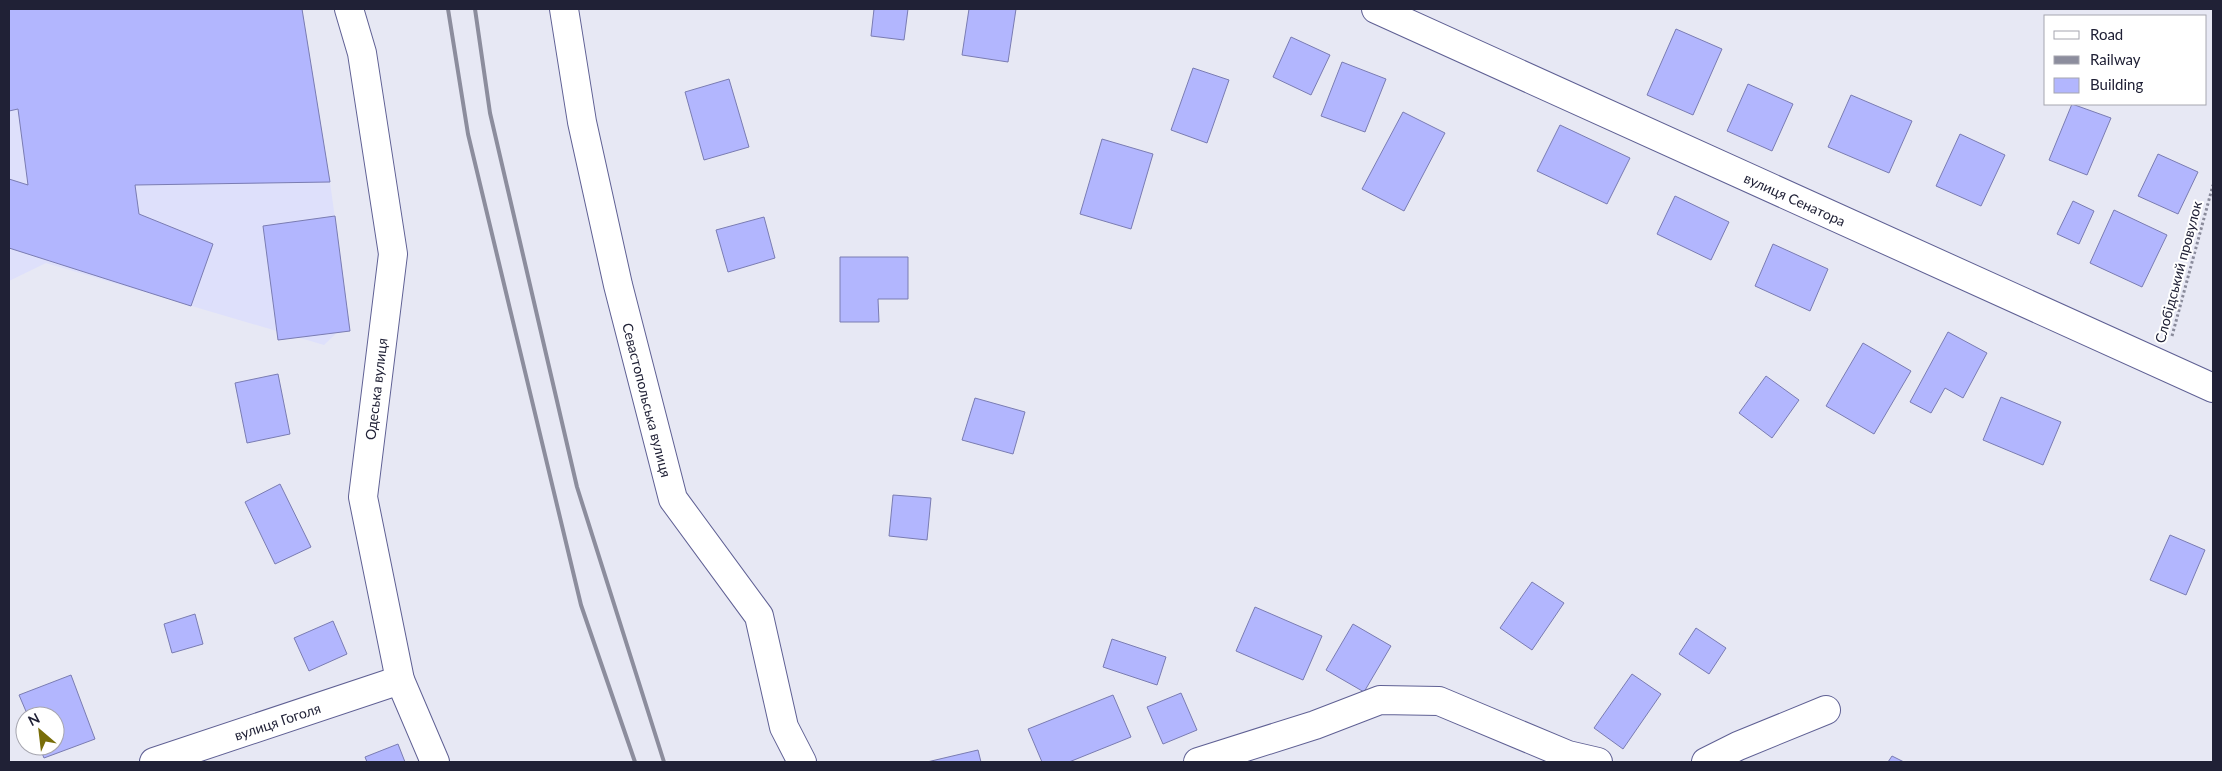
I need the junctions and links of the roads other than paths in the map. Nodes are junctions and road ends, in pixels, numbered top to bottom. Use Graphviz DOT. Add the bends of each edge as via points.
graph roads {
  1 [pos="349,9"];
  2 [pos="564,9"];
  3 [pos="1376,9"];
  4 [pos="2213,388"];
  5 [pos="400,680"];
  6 [pos="1826,710"];
  7 [pos="154,762"];
  8 [pos="435,762"];
  9 [pos="802,762"];
  10 [pos="1198,762"];
  11 [pos="1598,762"];
  12 [pos="1706,762"];
  1 -- 5 [label="street, Одеська вулиця" via="362,53 393,254 363,497"];
  2 -- 9 [label="street, Севастопольська вулиця" via="582,122 618,285 674,500 759,616 784,727"];
  3 -- 4 [label="street, вулиця Сенатора"];
  5 -- 7 [label="street, вулиця Гоголя"];
  5 -- 8 [label="street, Одеська вулиця"];
  6 -- 12 [label="street"];
  10 -- 11 [label="street" via="1315,725 1380,700 1440,701 1568,755"];
}
